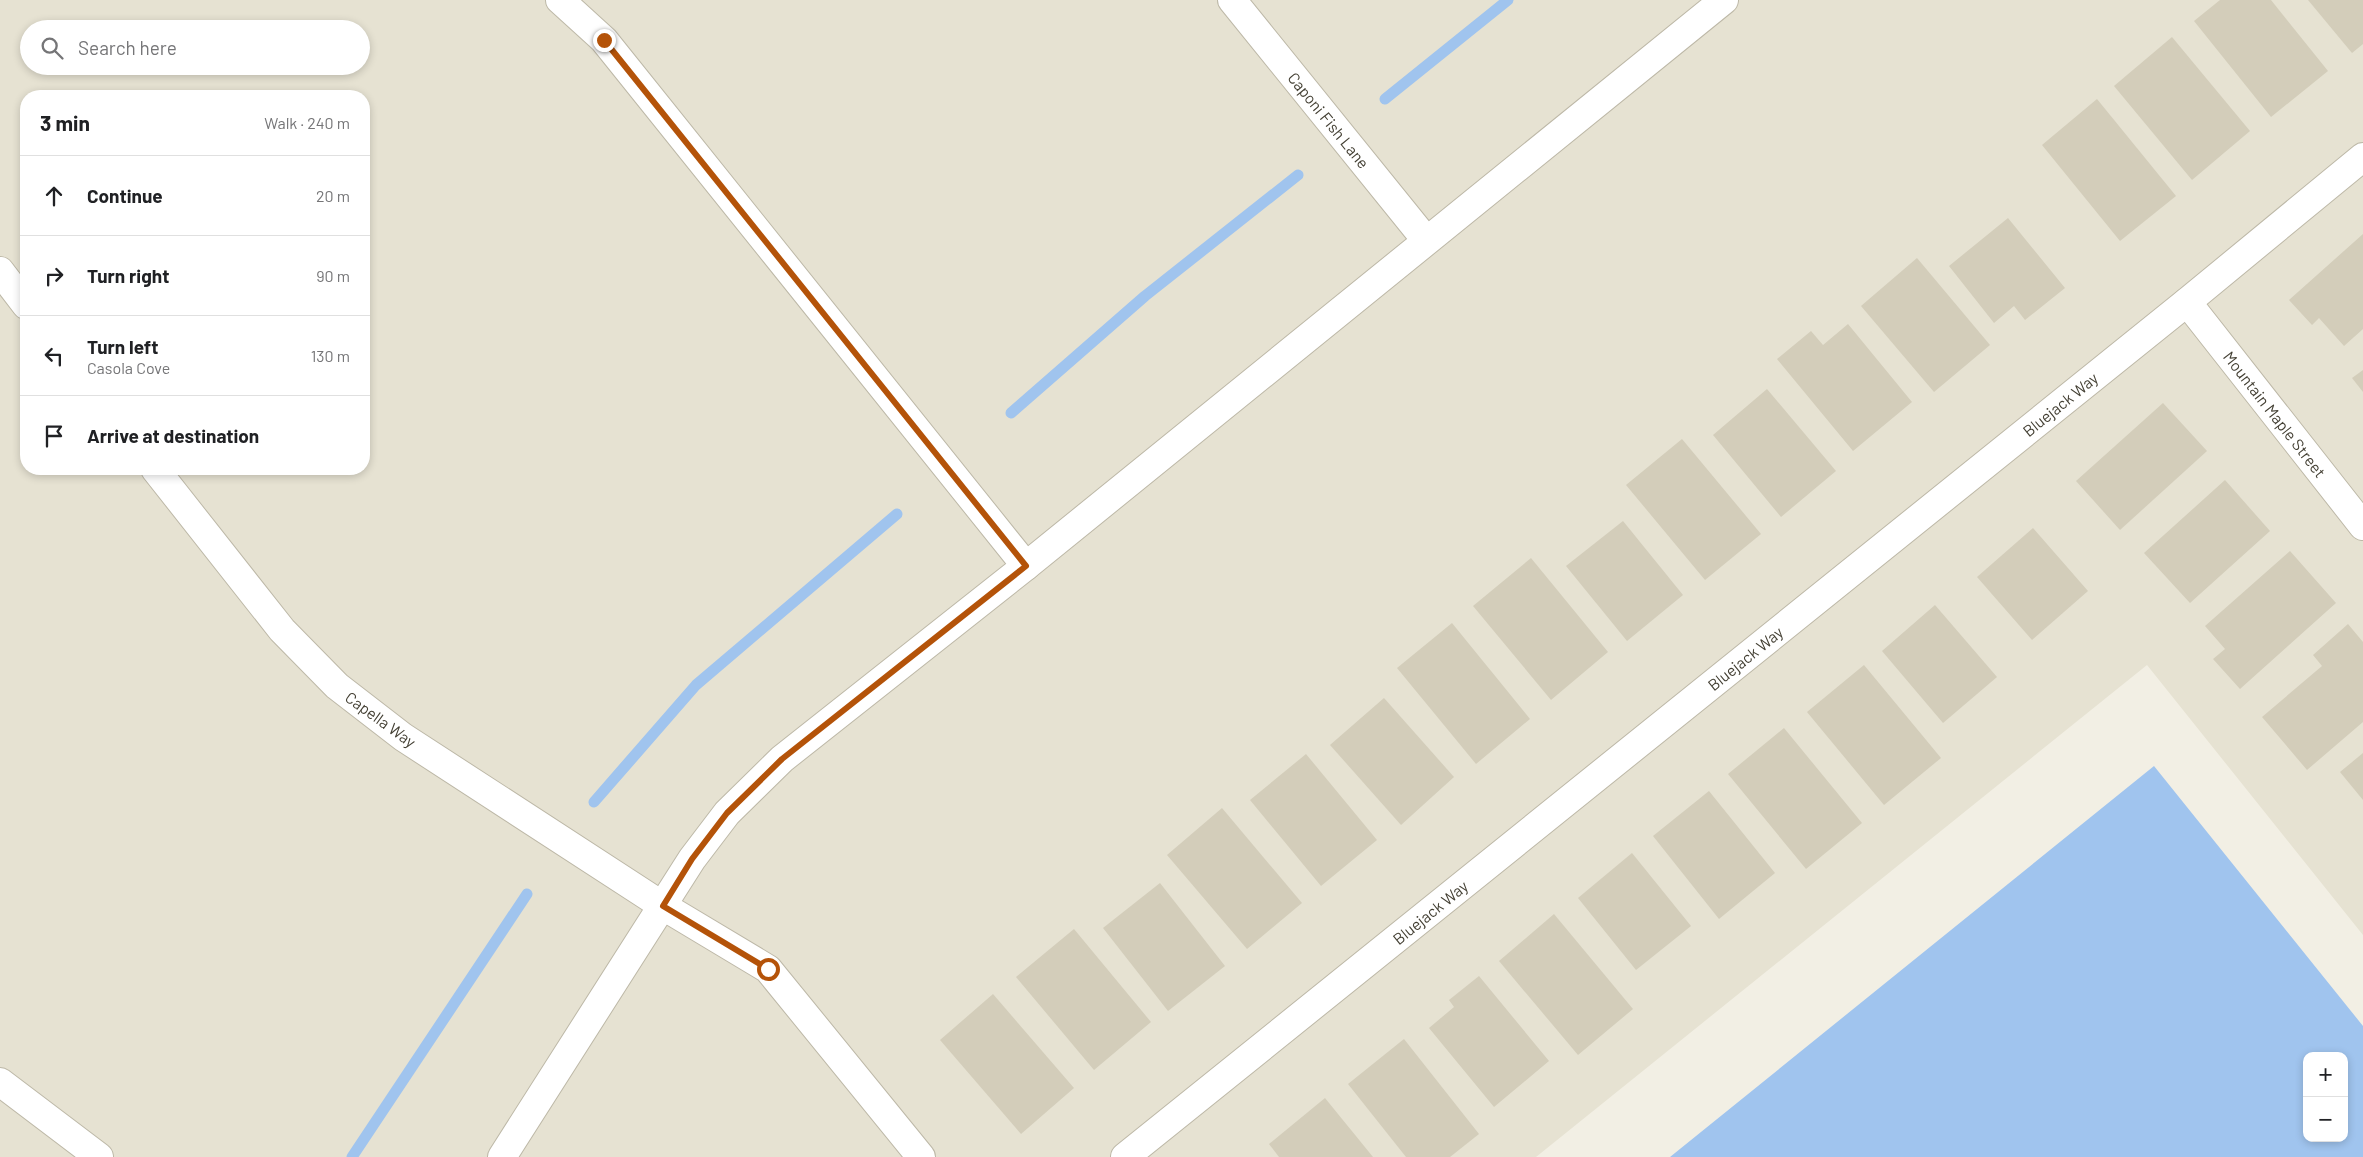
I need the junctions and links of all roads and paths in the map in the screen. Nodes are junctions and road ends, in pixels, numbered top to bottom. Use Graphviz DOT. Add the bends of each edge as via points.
graph roads {
  1 [pos="560,0"];
  2 [pos="1232,0"];
  3 [pos="1724,0"];
  4 [pos="2363,157"];
  5 [pos="1426,240"];
  6 [pos="0,271"];
  7 [pos="20,297"];
  8 [pos="2187,302"];
  9 [pos="160,475"];
  10 [pos="2363,526"];
  11 [pos="1026,566"];
  12 [pos="663,906"];
  13 [pos="0,1082"];
  14 [pos="99,1157"];
  15 [pos="502,1157"];
  16 [pos="921,1157"];
  17 [pos="1125,1157"];
  1 -- 11 [label="street" via="604,40"];
  2 -- 5 [label="street, Caponi Fish Lane"];
  3 -- 5 [label="street"];
  4 -- 8 [label="street, Bluejack Way"];
  5 -- 11 [label="street"];
  6 -- 7 [label="street"];
  8 -- 10 [label="street, Mountain Maple Street"];
  8 -- 17 [label="street, Bluejack Way"];
  9 -- 12 [label="street, Capella Way" via="282,630 336,686 403,737"];
  11 -- 12 [label="street" via="782,759 727,813 692,859"];
  12 -- 15 [label="street"];
  12 -- 16 [label="street, Capella Way" via="768,969"];
  13 -- 14 [label="street"];
}
